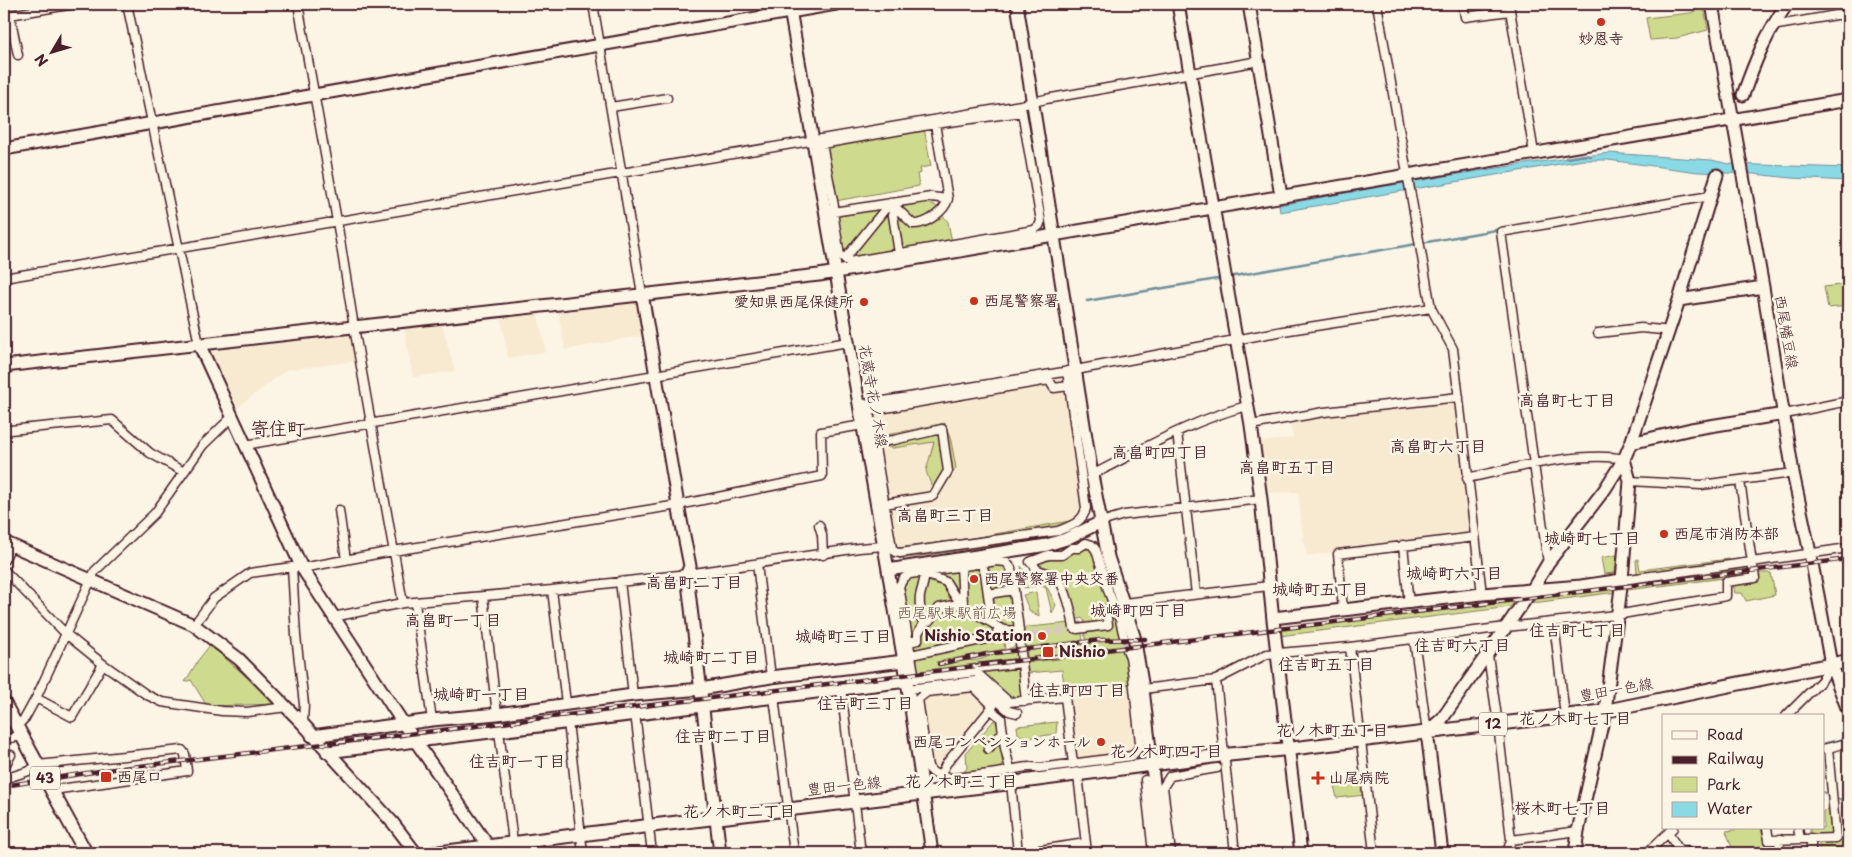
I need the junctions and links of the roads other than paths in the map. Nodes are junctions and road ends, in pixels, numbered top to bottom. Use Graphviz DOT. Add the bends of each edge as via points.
graph roads {
  1 [pos="74,4"];
  2 [pos="128,4"];
  3 [pos="298,4"];
  4 [pos="593,4"];
  5 [pos="836,4"];
  6 [pos="1016,4"];
  7 [pos="1178,4"];
  8 [pos="1249,4"];
  9 [pos="1377,4"];
  10 [pos="1463,4"];
  11 [pos="1712,4"];
  12 [pos="1787,4"];
  13 [pos="1843,4"];
  14 [pos="1509,7"];
  15 [pos="789,8"];
  16 [pos="1846,14"];
  17 [pos="7,16"];
  18 [pos="1772,26"];
  19 [pos="1848,40"];
  20 [pos="600,44"];
  21 [pos="18,55"];
  22 [pos="1259,61"];
  23 [pos="1190,73"];
  24 [pos="314,95"];
  25 [pos="1744,95"];
  26 [pos="667,98"];
  27 [pos="1848,100"];
  28 [pos="1033,102"];
  29 [pos="611,107"];
  30 [pos="1734,119"];
  31 [pos="152,123"];
  32 [pos="935,124"];
  33 [pos="813,140"];
  34 [pos="4,149"];
  35 [pos="1534,153"];
  36 [pos="621,173"];
  37 [pos="1407,174"];
  38 [pos="1717,175"];
  39 [pos="1281,196"];
  40 [pos="1710,196"];
  41 [pos="948,199"];
  42 [pos="890,203"];
  43 [pos="1214,207"];
  44 [pos="833,212"];
  45 [pos="338,221"];
  46 [pos="1054,235"];
  47 [pos="179,248"];
  48 [pos="899,253"];
  49 [pos="847,256"];
  50 [pos="836,272"];
  51 [pos="4,278"];
  52 [pos="1763,287"];
  53 [pos="642,294"];
  54 [pos="1679,300"];
  55 [pos="1431,308"];
  56 [pos="354,326"];
  57 [pos="1662,330"];
  58 [pos="1598,333"];
  59 [pos="1237,340"];
  60 [pos="848,342"];
  61 [pos="199,344"];
  62 [pos="4,366"];
  63 [pos="1072,371"];
  64 [pos="656,374"];
  65 [pos="1070,386"];
  66 [pos="1459,397"];
  67 [pos="1848,401"];
  68 [pos="1247,406"];
  69 [pos="865,409"];
  70 [pos="1785,414"];
  71 [pos="232,417"];
  72 [pos="372,423"];
  73 [pos="863,424"];
  74 [pos="1251,425"];
  75 [pos="4,432"];
  76 [pos="1177,432"];
  77 [pos="874,443"];
  78 [pos="1631,443"];
  79 [pos="245,445"];
  80 [pos="1624,459"];
  81 [pos="1535,464"];
  82 [pos="184,472"];
  83 [pos="1793,473"];
  84 [pos="1092,475"];
  85 [pos="1467,478"];
  86 [pos="1630,481"];
  87 [pos="1740,481"];
  88 [pos="1261,499"];
  89 [pos="884,504"];
  90 [pos="678,505"];
  91 [pos="1185,507"];
  92 [pos="339,510"];
  93 [pos="1101,522"];
  94 [pos="819,526"];
  95 [pos="1475,537"];
  96 [pos="7,544"];
  97 [pos="1404,545"];
  98 [pos="884,546"];
  99 [pos="1848,548"];
  100 [pos="393,551"];
  101 [pos="1810,553"];
  102 [pos="824,555"];
  103 [pos="4,560"];
  104 [pos="346,560"];
  105 [pos="1752,562"];
  106 [pos="982,563"];
  107 [pos="1548,563"];
  108 [pos="757,564"];
  109 [pos="961,566"];
  110 [pos="297,567"];
  111 [pos="4,570"];
  112 [pos="888,570"];
  113 [pos="925,572"];
  114 [pos="687,574"];
  115 [pos="91,580"];
  116 [pos="1622,580"];
  117 [pos="620,581"];
  118 [pos="1269,586"];
  119 [pos="552,590"];
  120 [pos="1014,590"];
  121 [pos="1532,590"];
  122 [pos="988,594"];
  123 [pos="1196,594"];
  124 [pos="1482,594"];
  125 [pos="483,596"];
  126 [pos="415,602"];
  127 [pos="963,602"];
  128 [pos="403,603"];
  129 [pos="1409,604"];
  130 [pos="1119,605"];
  131 [pos="1343,610"];
  132 [pos="1616,615"];
  133 [pos="332,617"];
  134 [pos="1273,618"];
  135 [pos="924,622"];
  136 [pos="992,623"];
  137 [pos="1121,623"];
  138 [pos="1554,623"];
  139 [pos="194,625"];
  140 [pos="1108,625"];
  141 [pos="1506,627"];
  142 [pos="999,629"];
  143 [pos="66,634"];
  144 [pos="1124,636"];
  145 [pos="1414,639"];
  146 [pos="909,642"];
  147 [pos="1020,643"];
  148 [pos="1350,647"];
  149 [pos="1127,650"];
  150 [pos="1277,654"];
  151 [pos="1488,654"];
  152 [pos="907,658"];
  153 [pos="1848,661"];
  154 [pos="1022,663"];
  155 [pos="103,664"];
  156 [pos="1830,664"];
  157 [pos="976,672"];
  158 [pos="771,677"];
  159 [pos="1216,680"];
  160 [pos="908,685"];
  161 [pos="841,688"];
  162 [pos="701,689"];
  163 [pos="1143,689"];
  164 [pos="633,694"];
  165 [pos="774,697"];
  166 [pos="36,698"];
  167 [pos="1026,701"];
  168 [pos="4,703"];
  169 [pos="566,703"];
  170 [pos="703,706"];
  171 [pos="287,707"];
  172 [pos="1848,709"];
  173 [pos="991,710"];
  174 [pos="1605,710"];
  175 [pos="636,713"];
  176 [pos="1017,713"];
  177 [pos="497,714"];
  178 [pos="1788,714"];
  179 [pos="1566,716"];
  180 [pos="432,720"];
  181 [pos="568,722"];
  182 [pos="403,723"];
  183 [pos="303,724"];
  184 [pos="1498,724"];
  185 [pos="19,731"];
  186 [pos="499,731"];
  187 [pos="1004,732"];
  188 [pos="1427,732"];
  189 [pos="312,736"];
  190 [pos="4,739"];
  191 [pos="1359,739"];
  192 [pos="415,740"];
  193 [pos="1848,743"];
  194 [pos="988,749"];
  195 [pos="1288,749"];
  196 [pos="1826,749"];
  197 [pos="327,752"];
  198 [pos="11,755"];
  199 [pos="1224,755"];
  200 [pos="38,765"];
  201 [pos="1152,766"];
  202 [pos="4,767"];
  203 [pos="1217,768"];
  204 [pos="1010,769"];
  205 [pos="1076,769"];
  206 [pos="940,776"];
  207 [pos="4,779"];
  208 [pos="1145,780"];
  209 [pos="1010,783"];
  210 [pos="53,792"];
  211 [pos="924,794"];
  212 [pos="855,801"];
  213 [pos="787,809"];
  214 [pos="716,818"];
  215 [pos="648,826"];
  216 [pos="1670,830"];
  217 [pos="1767,830"];
  218 [pos="1798,830"];
  219 [pos="1578,832"];
  220 [pos="581,835"];
  221 [pos="1811,838"];
  222 [pos="1800,839"];
  223 [pos="1511,840"];
  224 [pos="1780,840"];
  225 [pos="513,842"];
  226 [pos="1086,843"];
  227 [pos="490,849"];
  228 [pos="1054,851"];
  229 [pos="1576,852"];
  230 [pos="86,853"];
  231 [pos="416,853"];
  232 [pos="435,853"];
  233 [pos="583,853"];
  234 [pos="652,853"];
  235 [pos="720,853"];
  236 [pos="794,853"];
  237 [pos="861,853"];
  238 [pos="932,853"];
  239 [pos="1019,853"];
  240 [pos="1087,853"];
  241 [pos="1153,853"];
  242 [pos="1162,853"];
  243 [pos="1171,853"];
  244 [pos="1235,853"];
  245 [pos="1301,853"];
  246 [pos="1374,853"];
  247 [pos="1442,853"];
  248 [pos="1507,853"];
  249 [pos="1647,853"];
  250 [pos="1693,853"];
  251 [pos="1779,853"];
  252 [pos="1811,853"];
  1 -- 17 [label="street"];
  2 -- 31 [label="street"];
  3 -- 24 [label="street"];
  4 -- 20 [label="street"];
  5 -- 15 [label="street"];
  6 -- 28 [label="street"];
  7 -- 23 [label="street"];
  8 -- 22 [label="street"];
  9 -- 37 [label="street"];
  10 -- 14 [label="street" via="1465,17"];
  11 -- 30 [label="street, 西尾幡豆線"];
  12 -- 18 [label="street"];
  13 -- 16 [label="street"];
  14 -- 35 [label="street"];
  15 -- 20 [label="street"];
  15 -- 33 [label="street, 花蔵寺花ノ木線"];
  16 -- 18 [label="street"];
  16 -- 19 [label="street"];
  17 -- 21 [label="street"];
  18 -- 25 [label="street"];
  20 -- 24 [label="street"];
  20 -- 29 [label="street"];
  22 -- 23 [label="street"];
  22 -- 39 [label="street"];
  23 -- 28 [label="street"];
  23 -- 43 [label="street"];
  24 -- 31 [label="street"];
  24 -- 45 [label="street"];
  26 -- 29 [label="street"];
  27 -- 30 [label="street"];
  28 -- 33 [label="street"];
  28 -- 46 [label="street"];
  29 -- 36 [label="street"];
  30 -- 35 [label="street"];
  30 -- 52 [label="street, 西尾幡豆線"];
  31 -- 34 [label="street"];
  31 -- 47 [label="street"];
  32 -- 41 [label="street"];
  32 -- 44 [label="street" via="822,144"];
  32 -- 48 [label="street" via="1022,112 1041,221 1034,230"];
  33 -- 36 [label="street"];
  33 -- 50 [label="street, 花蔵寺花ノ木線"];
  35 -- 37 [label="street"];
  36 -- 45 [label="street"];
  36 -- 53 [label="street"];
  37 -- 39 [label="street"];
  37 -- 55 [label="street"];
  38 -- 40 [label="street"];
  39 -- 43 [label="street"];
  40 -- 54 [label="street"];
  40 -- 81 [label="street" via="1501,232"];
  41 -- 42 [label="street" via="931,197"];
  41 -- 42 [label="street" via="946,206 917,225"];
  42 -- 44 [label="street"];
  42 -- 48 [label="street"];
  42 -- 49 [label="street"];
  43 -- 46 [label="street"];
  43 -- 59 [label="street"];
  44 -- 48 [label="street" via="840,256 849,262"];
  45 -- 47 [label="street"];
  45 -- 56 [label="street"];
  46 -- 50 [label="street"];
  46 -- 63 [label="street"];
  47 -- 51 [label="street"];
  47 -- 61 [label="street"];
  50 -- 53 [label="street"];
  50 -- 60 [label="street, 花蔵寺花ノ木線"];
  52 -- 54 [label="street"];
  52 -- 70 [label="street, 西尾幡豆線"];
  53 -- 56 [label="street"];
  53 -- 64 [label="street"];
  54 -- 78 [label="street"];
  55 -- 59 [label="street"];
  55 -- 66 [label="street" via="1453,349"];
  56 -- 61 [label="street"];
  56 -- 72 [label="street"];
  57 -- 58 [label="street" via="1641,328"];
  59 -- 63 [label="street"];
  59 -- 68 [label="street"];
  60 -- 64 [label="street"];
  60 -- 69 [label="street, 花蔵寺花ノ木線"];
  61 -- 62 [label="street"];
  61 -- 71 [label="street"];
  63 -- 65 [label="street"];
  63 -- 69 [label="street"];
  63 -- 84 [label="street"];
  64 -- 72 [label="street"];
  64 -- 90 [label="street"];
  65 -- 69 [label="street" via="1054,388 1049,380"];
  65 -- 89 [label="street" via="1086,508 1077,523 1041,534 900,553 892,548"];
  66 -- 74 [label="street" via="1324,412"];
  66 -- 85 [label="street"];
  67 -- 70 [label="street"];
  68 -- 74 [label="street"];
  68 -- 76 [label="street" via="1219,413"];
  69 -- 73 [label="street, 花蔵寺花ノ木線"];
  69 -- 77 [label="street"];
  70 -- 78 [label="street" via="1682,430"];
  70 -- 83 [label="street, 西尾幡豆線"];
  71 -- 79 [label="street"];
  71 -- 82 [label="street" via="203,445"];
  72 -- 79 [label="street"];
  72 -- 100 [label="street"];
  73 -- 90 [label="street" via="821,432 822,476"];
  73 -- 98 [label="street, 花蔵寺花ノ木線"];
  74 -- 88 [label="street"];
  75 -- 82 [label="street" via="112,420 150,453"];
  76 -- 84 [label="street"];
  76 -- 91 [label="street"];
  77 -- 89 [label="street"];
  77 -- 89 [label="street" via="942,429 948,471 934,496"];
  78 -- 80 [label="street"];
  79 -- 110 [label="street"];
  80 -- 81 [label="street" via="1612,456"];
  80 -- 86 [label="street"];
  80 -- 107 [label="street"];
  81 -- 85 [label="street"];
  81 -- 107 [label="street"];
  82 -- 115 [label="street" via="155,513 95,571"];
  83 -- 87 [label="street"];
  83 -- 101 [label="street, 西尾幡豆線"];
  84 -- 93 [label="street"];
  85 -- 95 [label="street"];
  86 -- 87 [label="street" via="1700,485"];
  86 -- 116 [label="street"];
  87 -- 105 [label="street"];
  88 -- 91 [label="street"];
  88 -- 118 [label="street"];
  90 -- 100 [label="street"];
  90 -- 114 [label="street" via="690,566"];
  91 -- 93 [label="street" via="1124,515"];
  91 -- 123 [label="street"];
  92 -- 104 [label="street"];
  93 -- 112 [label="street" via="1047,545"];
  93 -- 130 [label="street"];
  94 -- 102 [label="street"];
  95 -- 97 [label="street"];
  95 -- 124 [label="street"];
  96 -- 103 [label="street"];
  96 -- 115 [label="street"];
  97 -- 129 [label="street"];
  97 -- 131 [label="street" via="1338,554"];
  98 -- 102 [label="street"];
  98 -- 112 [label="street, 花蔵寺花ノ木線"];
  99 -- 101 [label="street"];
  100 -- 104 [label="street"];
  100 -- 128 [label="street"];
  101 -- 105 [label="street"];
  101 -- 156 [label="street, 西尾幡豆線"];
  102 -- 108 [label="street"];
  104 -- 110 [label="street"];
  105 -- 116 [label="street"];
  105 -- 132 [label="street" via="1755,578 1726,582 1726,596"];
  106 -- 109 [label="street"];
  106 -- 120 [label="street" via="1007,562"];
  106 -- 122 [label="street"];
  107 -- 121 [label="street"];
  108 -- 114 [label="street"];
  108 -- 158 [label="street"];
  109 -- 113 [label="street"];
  109 -- 127 [label="street"];
  110 -- 133 [label="street"];
  110 -- 139 [label="street" via="250,573 214,598"];
  110 -- 183 [label="street" via="296,636 304,704"];
  111 -- 143 [label="street"];
  112 -- 152 [label="street, 花蔵寺花ノ木線"];
  113 -- 127 [label="street" via="946,582"];
  113 -- 135 [label="street" via="920,597 920,616"];
  113 -- 146 [label="street" via="910,574 899,586"];
  114 -- 117 [label="street"];
  114 -- 162 [label="street"];
  115 -- 139 [label="street"];
  115 -- 143 [label="street"];
  116 -- 121 [label="street"];
  116 -- 132 [label="street"];
  117 -- 119 [label="street"];
  117 -- 164 [label="street"];
  118 -- 123 [label="street"];
  118 -- 134 [label="street"];
  119 -- 125 [label="street"];
  119 -- 169 [label="street"];
  120 -- 122 [label="street"];
  120 -- 142 [label="street" via="1019,632"];
  121 -- 124 [label="street"];
  121 -- 141 [label="street"];
  122 -- 136 [label="street"];
  123 -- 130 [label="street"];
  124 -- 129 [label="street"];
  125 -- 126 [label="street"];
  125 -- 177 [label="street"];
  126 -- 128 [label="street"];
  126 -- 180 [label="street"];
  127 -- 135 [label="street" via="942,606 929,621"];
  127 -- 136 [label="street" via="970,611"];
  128 -- 133 [label="street"];
  129 -- 131 [label="street"];
  130 -- 137 [label="street"];
  130 -- 140 [label="street" via="1106,610"];
  130 -- 140 [label="street" via="1092,545 1086,543 1062,555 1046,556 1031,562 1036,569 1059,581 1075,629"];
  130 -- 163 [label="street" via="1134,636"];
  131 -- 134 [label="street"];
  132 -- 138 [label="street"];
  132 -- 174 [label="street"];
  133 -- 182 [label="street"];
  134 -- 150 [label="street"];
  135 -- 146 [label="street" via="918,640"];
  136 -- 142 [label="street"];
  137 -- 140 [label="street"];
  137 -- 144 [label="street"];
  138 -- 141 [label="street"];
  138 -- 179 [label="street"];
  139 -- 171 [label="street" via="240,659"];
  141 -- 145 [label="street"];
  141 -- 151 [label="street"];
  142 -- 152 [label="street" via="995,637"];
  143 -- 155 [label="street"];
  143 -- 166 [label="street"];
  145 -- 148 [label="street"];
  145 -- 188 [label="street"];
  146 -- 152 [label="street"];
  147 -- 154 [label="street"];
  148 -- 150 [label="street"];
  148 -- 191 [label="street"];
  149 -- 205 [label="street" via="1140,743 1136,754"];
  150 -- 159 [label="street" via="1267,654"];
  150 -- 195 [label="street"];
  151 -- 184 [label="street"];
  151 -- 188 [label="street" via="1442,719"];
  152 -- 157 [label="street" via="915,679"];
  152 -- 158 [label="street"];
  152 -- 160 [label="street, 花蔵寺花ノ木線"];
  153 -- 156 [label="main road, 豊田一色線 / 12"];
  154 -- 157 [label="street" via="978,668"];
  154 -- 167 [label="street"];
  155 -- 166 [label="street" via="72,718"];
  155 -- 171 [label="street" via="162,702 239,712"];
  156 -- 172 [label="main road"];
  156 -- 174 [label="main road, 豊田一色線 / 12"];
  156 -- 178 [label="street" via="1822,680"];
  157 -- 167 [label="street" via="1005,700 1013,703"];
  158 -- 162 [label="street"];
  159 -- 163 [label="street"];
  159 -- 199 [label="street"];
  160 -- 161 [label="street"];
  160 -- 176 [label="street" via="975,681 1008,711"];
  160 -- 211 [label="street, 花蔵寺花ノ木線"];
  161 -- 165 [label="street"];
  161 -- 212 [label="street"];
  162 -- 164 [label="street"];
  162 -- 170 [label="street"];
  163 -- 201 [label="street"];
  164 -- 169 [label="street"];
  165 -- 170 [label="street"];
  165 -- 213 [label="street"];
  166 -- 185 [label="street"];
  167 -- 205 [label="street" via="1065,697"];
  168 -- 185 [label="main road, 43"];
  169 -- 177 [label="street"];
  170 -- 175 [label="street"];
  170 -- 214 [label="street"];
  171 -- 183 [label="street"];
  173 -- 187 [label="street" via="1001,718"];
  173 -- 206 [label="street" via="946,764"];
  173 -- 206 [label="street" via="992,704 974,687 927,692 920,696 928,767"];
  174 -- 179 [label="main road, 豊田一色線 / 12"];
  174 -- 219 [label="street"];
  175 -- 181 [label="street"];
  175 -- 215 [label="street"];
  177 -- 180 [label="street"];
  179 -- 184 [label="main road, 豊田一色線 / 12"];
  180 -- 182 [label="street"];
  181 -- 186 [label="street"];
  181 -- 220 [label="street"];
  182 -- 189 [label="street"];
  182 -- 192 [label="street"];
  183 -- 189 [label="street"];
  184 -- 188 [label="main road, 豊田一色線 / 12"];
  184 -- 223 [label="street"];
  185 -- 190 [label="street"];
  185 -- 200 [label="main road, 43"];
  186 -- 192 [label="street"];
  186 -- 225 [label="street"];
  187 -- 194 [label="street"];
  187 -- 204 [label="street"];
  188 -- 191 [label="main road, 豊田一色線 / 12"];
  188 -- 247 [label="street"];
  189 -- 197 [label="street"];
  191 -- 195 [label="main road, 豊田一色線 / 12"];
  191 -- 246 [label="street"];
  192 -- 197 [label="street"];
  192 -- 227 [label="street"];
  193 -- 196 [label="street"];
  195 -- 199 [label="main road, 豊田一色線 / 12"];
  195 -- 245 [label="street"];
  196 -- 221 [label="street" via="1836,838"];
  197 -- 231 [label="street" via="393,823"];
  198 -- 202 [label="street"];
  199 -- 201 [label="main road, 豊田一色線 / 12"];
  199 -- 244 [label="street"];
  200 -- 207 [label="street"];
  200 -- 210 [label="main road, 43"];
  200 -- 210 [label="street" via="182,750 185,754 187,771"];
  201 -- 205 [label="main road, 豊田一色線 / 12"];
  201 -- 242 [label="street"];
  203 -- 243 [label="street" via="1170,776 1163,786"];
  204 -- 205 [label="street"];
  204 -- 206 [label="street" via="954,778"];
  205 -- 209 [label="main road, 豊田一色線 / 12"];
  205 -- 226 [label="street"];
  208 -- 241 [label="street"];
  209 -- 211 [label="main road, 豊田一色線 / 12"];
  209 -- 239 [label="street"];
  210 -- 230 [label="main road, 43"];
  211 -- 212 [label="main road, 豊田一色線 / 12"];
  211 -- 238 [label="street, 花蔵寺花ノ木線"];
  212 -- 213 [label="main road, 豊田一色線 / 12"];
  212 -- 237 [label="street"];
  213 -- 214 [label="main road, 豊田一色線 / 12"];
  213 -- 236 [label="street"];
  214 -- 215 [label="main road, 豊田一色線 / 12"];
  214 -- 235 [label="street"];
  215 -- 220 [label="main road, 豊田一色線 / 12"];
  215 -- 234 [label="street"];
  216 -- 249 [label="street"];
  216 -- 250 [label="street" via="1679,850"];
  217 -- 224 [label="street" via="1769,840"];
  218 -- 222 [label="street"];
  219 -- 223 [label="street"];
  219 -- 229 [label="street"];
  220 -- 225 [label="main road, 豊田一色線 / 12"];
  220 -- 233 [label="street"];
  221 -- 222 [label="street"];
  221 -- 252 [label="street"];
  222 -- 224 [label="street"];
  223 -- 248 [label="street"];
  224 -- 251 [label="street"];
  225 -- 227 [label="main road, 豊田一色線 / 12"];
  226 -- 228 [label="street"];
  226 -- 240 [label="street"];
  227 -- 232 [label="main road, 豊田一色線 / 12"];
  228 -- 239 [label="street"];
}
